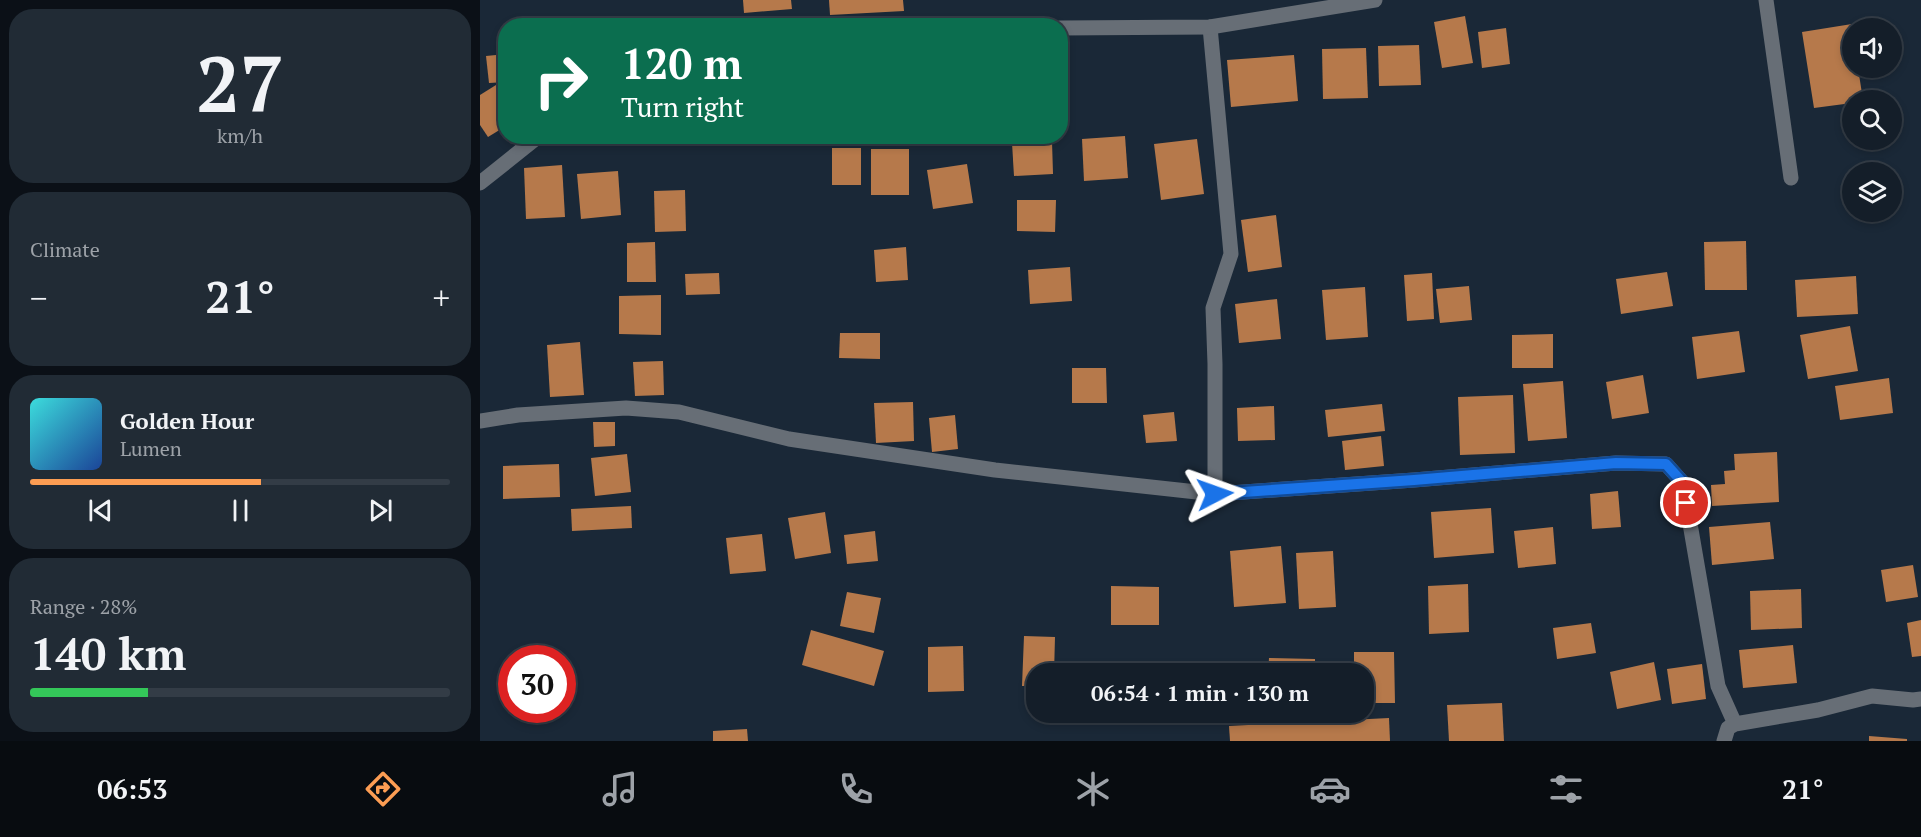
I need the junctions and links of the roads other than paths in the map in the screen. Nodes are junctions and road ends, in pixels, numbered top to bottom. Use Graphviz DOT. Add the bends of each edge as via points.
graph roads {
  1 [pos="1375,0"];
  2 [pos="1766,0"];
  3 [pos="1210,27"];
  4 [pos="1068,28"];
  5 [pos="529,144"];
  6 [pos="1791,178"];
  7 [pos="480,183"];
  8 [pos="480,421"];
  9 [pos="1215,494"];
  10 [pos="1921,699"];
  11 [pos="1735,724"];
  12 [pos="1724,741"];
  1 -- 3 [label="street"];
  2 -- 6 [label="street"];
  3 -- 4 [label="street"];
  3 -- 9 [label="street" via="1231,255 1213,308"];
  5 -- 7 [label="street"];
  8 -- 9 [label="street" via="626,408 679,412 789,439 995,470"];
  9 -- 11 [label="street" via="1616,463 1666,464 1683,483 1718,686"];
  10 -- 11 [label="street" via="1872,696"];
  11 -- 12 [label="street" via="1728,728"];
}
